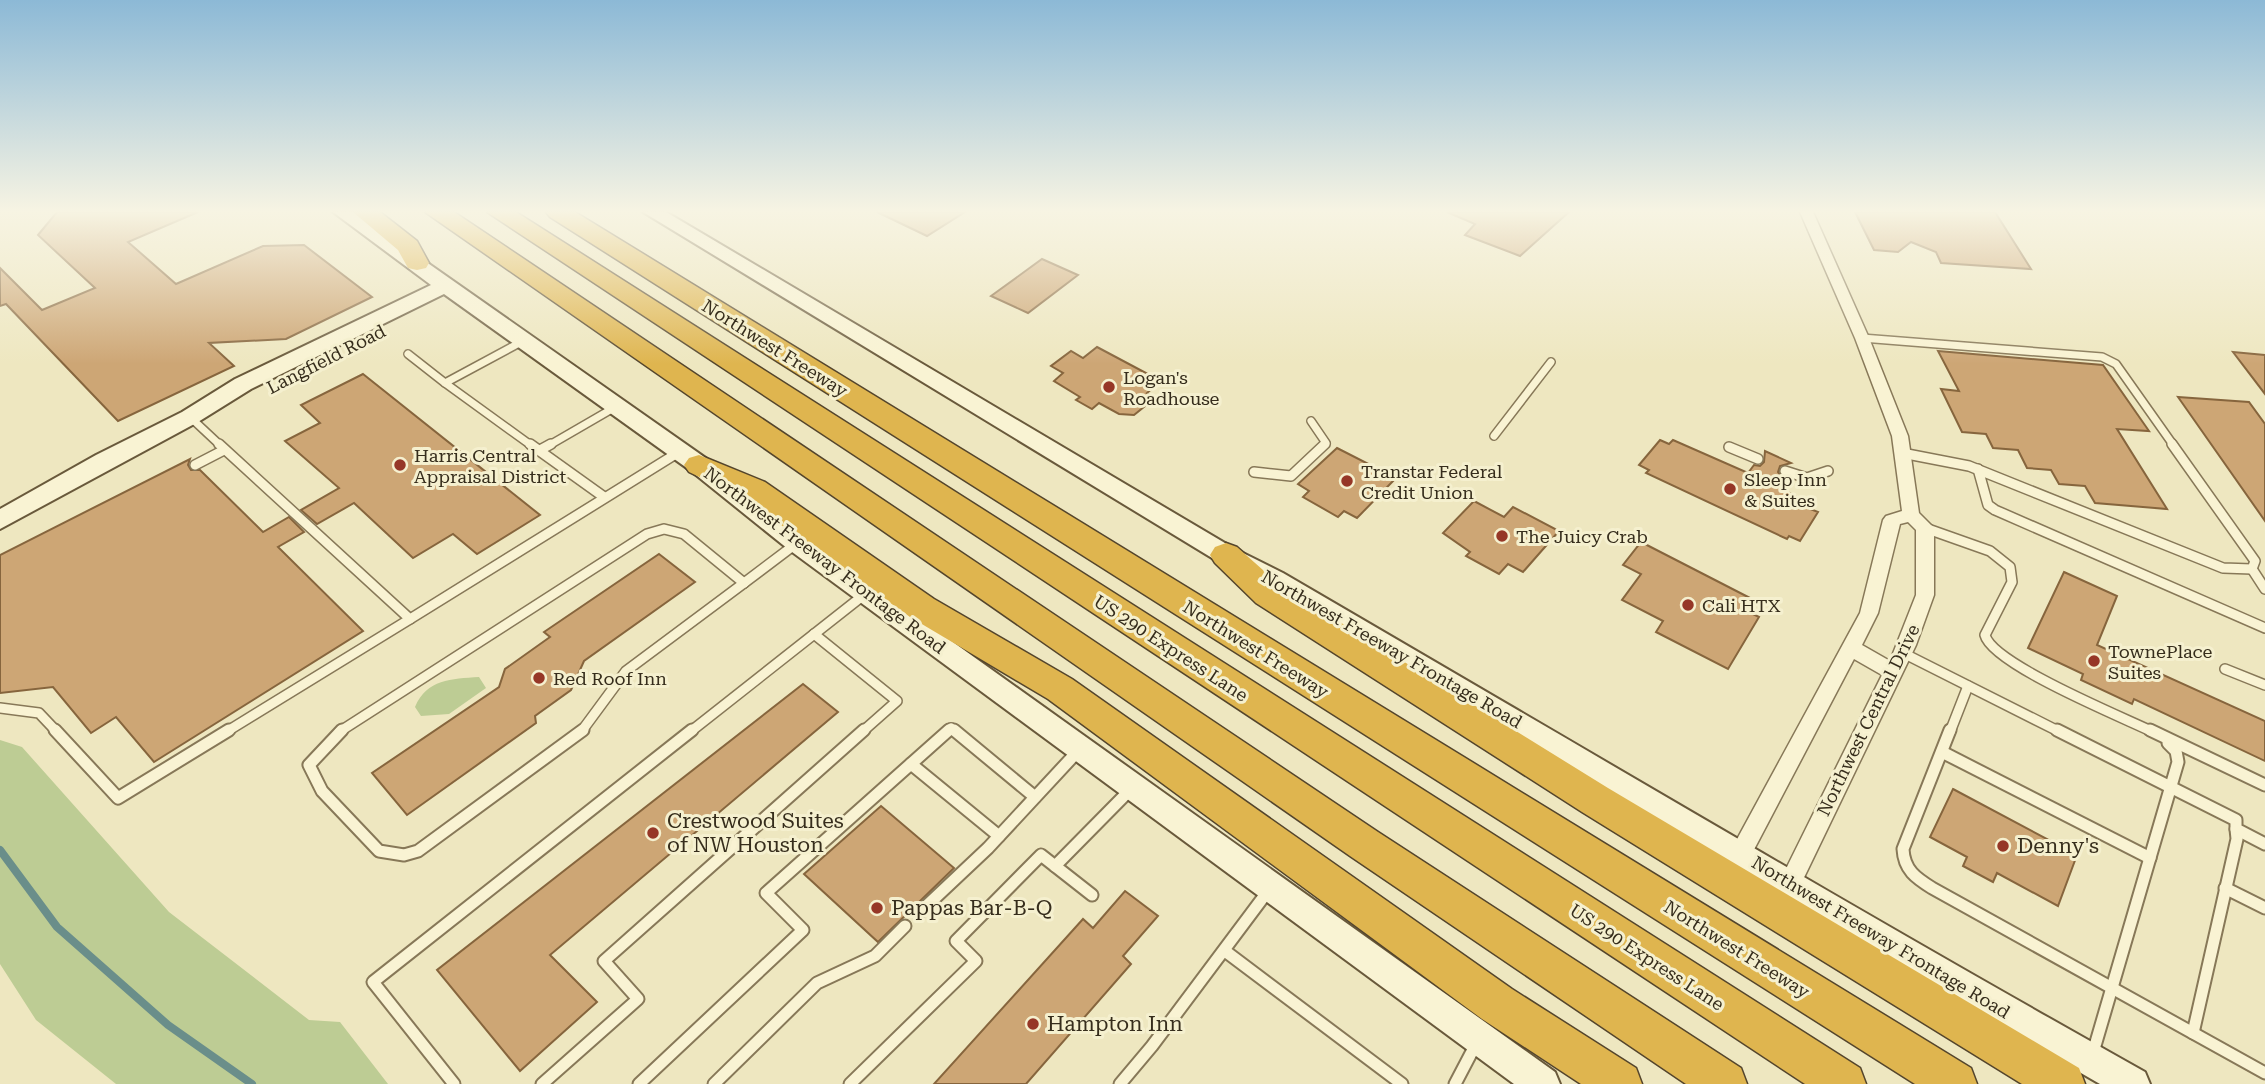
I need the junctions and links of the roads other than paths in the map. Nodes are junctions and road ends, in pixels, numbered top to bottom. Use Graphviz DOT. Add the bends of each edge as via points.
graph roads {
  1 [pos="417,263"];
  2 [pos="511,263"];
  3 [pos="577,263"];
  4 [pos="639,263"];
  5 [pos="738,263"];
  6 [pos="1828,263"];
  7 [pos="451,288"];
  8 [pos="1862,338"];
  9 [pos="525,340"];
  10 [pos="408,354"];
  11 [pos="1551,362"];
  12 [pos="445,383"];
  13 [pos="617,406"];
  14 [pos="190,417"];
  15 [pos="1311,421"];
  16 [pos="1494,436"];
  17 [pos="1729,447"];
  18 [pos="224,450"];
  19 [pos="540,450"];
  20 [pos="1902,453"];
  21 [pos="689,459"];
  22 [pos="1758,459"];
  23 [pos="195,465"];
  24 [pos="1978,469"];
  25 [pos="1785,471"];
  26 [pos="1828,471"];
  27 [pos="1254,472"];
  28 [pos="604,497"];
  29 [pos="0,520"];
  30 [pos="1918,522"];
  31 [pos="797,543"];
  32 [pos="1226,555"];
  33 [pos="2252,569"];
  34 [pos="744,583"];
  35 [pos="2265,589"];
  36 [pos="867,593"];
  37 [pos="410,620"];
  38 [pos="2265,628"];
  39 [pos="814,634"];
  40 [pos="1852,649"];
  41 [pos="1903,653"];
  42 [pos="2225,669"];
  43 [pos="1893,672"];
  44 [pos="2265,685"];
  45 [pos="1968,686"];
  46 [pos="0,708"];
  47 [pos="2164,739"];
  48 [pos="1081,749"];
  49 [pos="1942,752"];
  50 [pos="911,764"];
  51 [pos="2265,785"];
  52 [pos="1132,787"];
  53 [pos="2171,787"];
  54 [pos="1035,797"];
  55 [pos="2236,829"];
  56 [pos="999,835"];
  57 [pos="2265,844"];
  58 [pos="1740,854"];
  59 [pos="2150,858"];
  60 [pos="1055,866"];
  61 [pos="1790,883"];
  62 [pos="1271,887"];
  63 [pos="2225,888"];
  64 [pos="1092,895"];
  65 [pos="2265,908"];
  66 [pos="920,912"];
  67 [pos="905,926"];
  68 [pos="1225,951"];
  69 [pos="2112,987"];
  70 [pos="2193,1032"];
  71 [pos="1479,1038"];
  72 [pos="2091,1059"];
  73 [pos="2265,1073"];
  74 [pos="454,1084"];
  75 [pos="542,1084"];
  76 [pos="639,1084"];
  77 [pos="714,1084"];
  78 [pos="850,1084"];
  79 [pos="1120,1084"];
  80 [pos="1402,1084"];
  81 [pos="1455,1084"];
  82 [pos="1543,1084"];
  83 [pos="1620,1084"];
  84 [pos="1725,1084"];
  85 [pos="1844,1084"];
  86 [pos="1955,1084"];
  87 [pos="2063,1084"];
  88 [pos="2133,1084"];
  1 -- 7 [label="main road, Northwest Freeway Frontage Road"];
  2 -- 84 [label="highway" via="1364,844"];
  3 -- 85 [label="highway, US 290 Express Lane"];
  4 -- 86 [label="highway, Northwest Freeway"];
  5 -- 32 [label="main road, Northwest Freeway Frontage Road"];
  6 -- 8 [label="street, Northwest Central Drive"];
  7 -- 9 [label="main road, Northwest Freeway Frontage Road"];
  7 -- 14 [label="main road, Langfield Road" via="253,396"];
  8 -- 20 [label="street, Northwest Central Drive" via="1900,436"];
  8 -- 33 [label="lane" via="2102,357 2116,364 2255,561"];
  9 -- 12 [label="lane"];
  9 -- 13 [label="main road, Northwest Freeway Frontage Road"];
  10 -- 12 [label="lane"];
  11 -- 16 [label="lane"];
  12 -- 19 [label="lane"];
  13 -- 19 [label="lane"];
  13 -- 21 [label="main road, Northwest Freeway Frontage Road"];
  14 -- 18 [label="lane"];
  14 -- 29 [label="main road, Langfield Road"];
  15 -- 27 [label="lane" via="1326,443 1291,476"];
  17 -- 22 [label="lane"];
  18 -- 23 [label="lane"];
  18 -- 37 [label="lane"];
  19 -- 28 [label="lane"];
  20 -- 24 [label="lane"];
  20 -- 30 [label="street, Northwest Central Drive"];
  21 -- 28 [label="lane"];
  21 -- 31 [label="main road, Northwest Freeway Frontage Road"];
  21 -- 83 [label="highway" via="754,490 922,608 1060,689 1497,1004"];
  24 -- 33 [label="lane" via="2222,568"];
  24 -- 38 [label="lane" via="1988,505 1996,510"];
  25 -- 26 [label="lane" via="1807,478"];
  28 -- 37 [label="lane"];
  30 -- 40 [label="street" via="1892,520 1869,614"];
  30 -- 41 [label="street, Northwest Central Drive" via="1925,595"];
  30 -- 47 [label="lane" via="1990,551 2011,567 2012,582 1985,635 1987,643 2044,680"];
  31 -- 34 [label="lane"];
  31 -- 36 [label="main road, Northwest Freeway Frontage Road"];
  32 -- 58 [label="main road, Northwest Freeway Frontage Road"];
  32 -- 87 [label="highway" via="1268,594 1595,800"];
  33 -- 35 [label="lane"];
  34 -- 34 [label="lane" via="626,671 585,729 418,850 404,855 379,851 323,791 309,765 340,732 648,534 664,529 684,534"];
  36 -- 39 [label="lane"];
  36 -- 48 [label="main road, Northwest Freeway Frontage Road"];
  37 -- 46 [label="lane" via="118,798 39,713"];
  39 -- 74 [label="lane" via="373,982"];
  39 -- 75 [label="lane" via="897,701 604,961 638,999"];
  40 -- 43 [label="street"];
  40 -- 58 [label="street"];
  41 -- 43 [label="street, Northwest Central Drive"];
  41 -- 45 [label="lane"];
  42 -- 44 [label="lane"];
  43 -- 61 [label="street, Northwest Central Drive"];
  45 -- 49 [label="lane"];
  45 -- 53 [label="lane"];
  47 -- 51 [label="lane"];
  47 -- 53 [label="lane" via="2176,751 2178,762"];
  48 -- 52 [label="main road, Northwest Freeway Frontage Road"];
  48 -- 54 [label="lane"];
  49 -- 59 [label="lane"];
  49 -- 69 [label="lane" via="1903,849 1902,864 1932,888"];
  50 -- 54 [label="lane" via="951,728"];
  50 -- 56 [label="lane"];
  50 -- 76 [label="lane" via="766,893 803,930"];
  52 -- 60 [label="lane"];
  52 -- 62 [label="main road, Northwest Freeway Frontage Road"];
  53 -- 55 [label="lane" via="2236,820"];
  53 -- 59 [label="lane"];
  54 -- 56 [label="lane"];
  55 -- 57 [label="lane"];
  55 -- 63 [label="lane"];
  56 -- 66 [label="lane"];
  58 -- 61 [label="main road, Northwest Freeway Frontage Road"];
  59 -- 69 [label="lane"];
  60 -- 64 [label="lane"];
  60 -- 78 [label="lane" via="1041,855 956,941 975,961"];
  61 -- 72 [label="main road, Northwest Freeway Frontage Road" via="1913,959"];
  62 -- 68 [label="lane"];
  62 -- 71 [label="main road, Northwest Freeway Frontage Road"];
  63 -- 65 [label="lane"];
  63 -- 70 [label="lane"];
  67 -- 77 [label="lane" via="875,956 817,983"];
  68 -- 79 [label="lane"];
  68 -- 80 [label="lane"];
  69 -- 70 [label="lane"];
  69 -- 72 [label="lane"];
  70 -- 73 [label="lane"];
  71 -- 81 [label="lane"];
  71 -- 82 [label="main road, Northwest Freeway Frontage Road"];
  72 -- 88 [label="main road, Northwest Freeway Frontage Road"];
}
